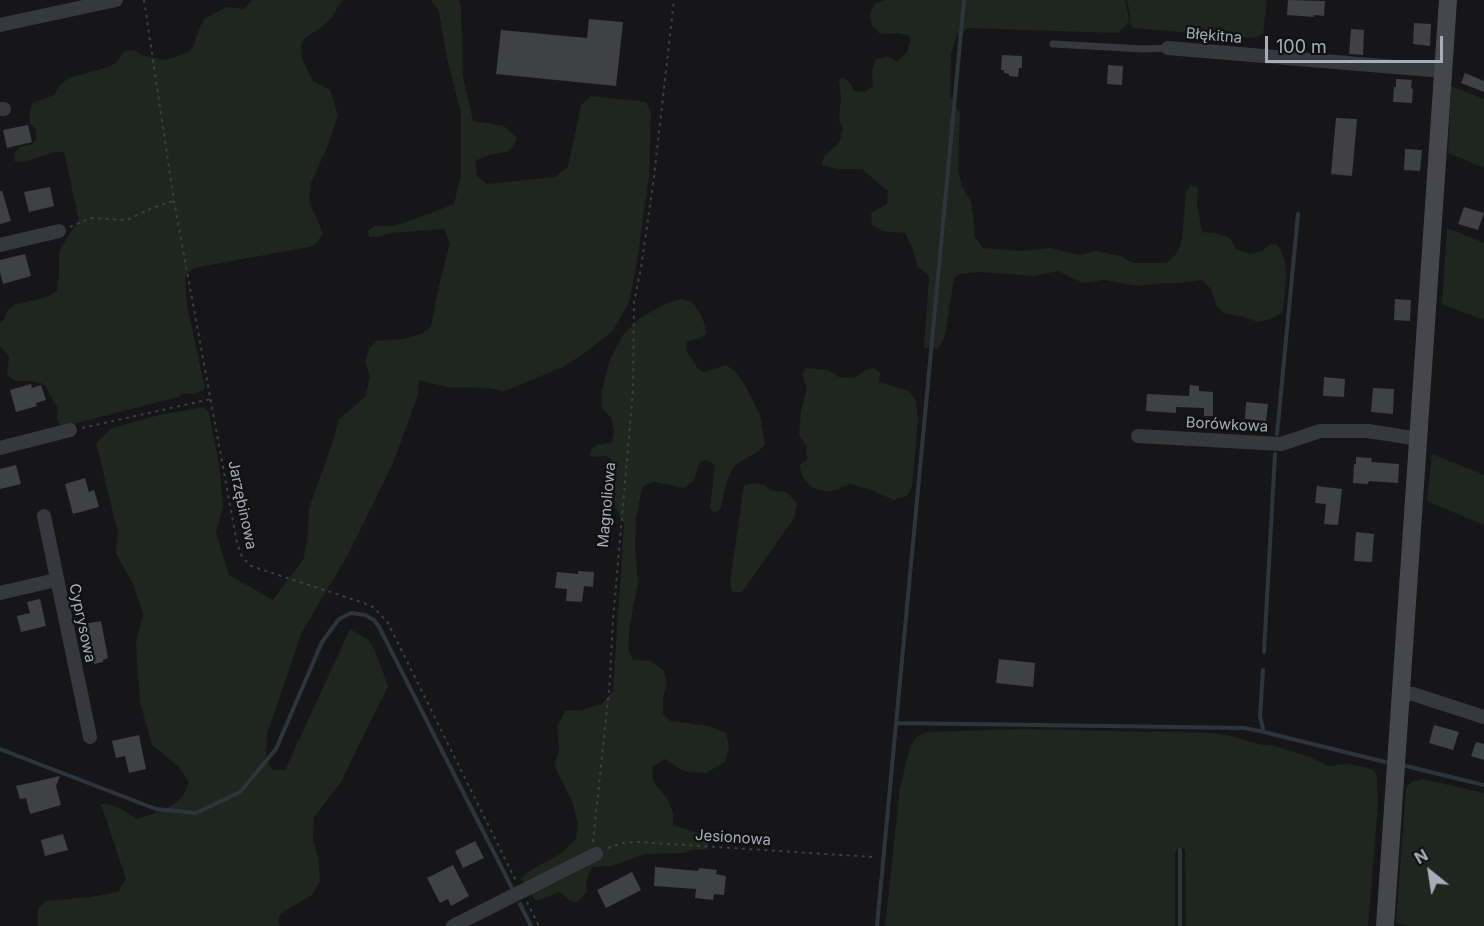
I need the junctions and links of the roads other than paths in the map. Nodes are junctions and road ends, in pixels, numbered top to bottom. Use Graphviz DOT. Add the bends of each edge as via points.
graph roads {
  1 [pos="116,0"];
  2 [pos="1448,0"];
  3 [pos="0,25"];
  4 [pos="1053,44"];
  5 [pos="1168,48"];
  6 [pos="1443,71"];
  7 [pos="59,231"];
  8 [pos="0,245"];
  9 [pos="70,430"];
  10 [pos="1138,436"];
  11 [pos="1419,439"];
  12 [pos="0,448"];
  13 [pos="44,516"];
  14 [pos="56,580"];
  15 [pos="0,593"];
  16 [pos="1401,694"];
  17 [pos="1484,717"];
  18 [pos="90,737"];
  19 [pos="596,854"];
  20 [pos="453,926"];
  21 [pos="1385,926"];
  1 -- 3 [label="street"];
  2 -- 6 [label="street"];
  4 -- 5 [label="lane, Błękitna"];
  5 -- 6 [label="street, Błękitna"];
  6 -- 11 [label="street"];
  7 -- 8 [label="street"];
  9 -- 12 [label="street"];
  10 -- 11 [label="street, Borówkowa" via="1281,444 1320,431 1368,431"];
  11 -- 16 [label="street"];
  13 -- 14 [label="street, Cyprysowa"];
  14 -- 15 [label="street"];
  14 -- 18 [label="street, Cyprysowa"];
  16 -- 17 [label="street" via="1413,694"];
  16 -- 21 [label="street"];
  19 -- 20 [label="street"];
}
